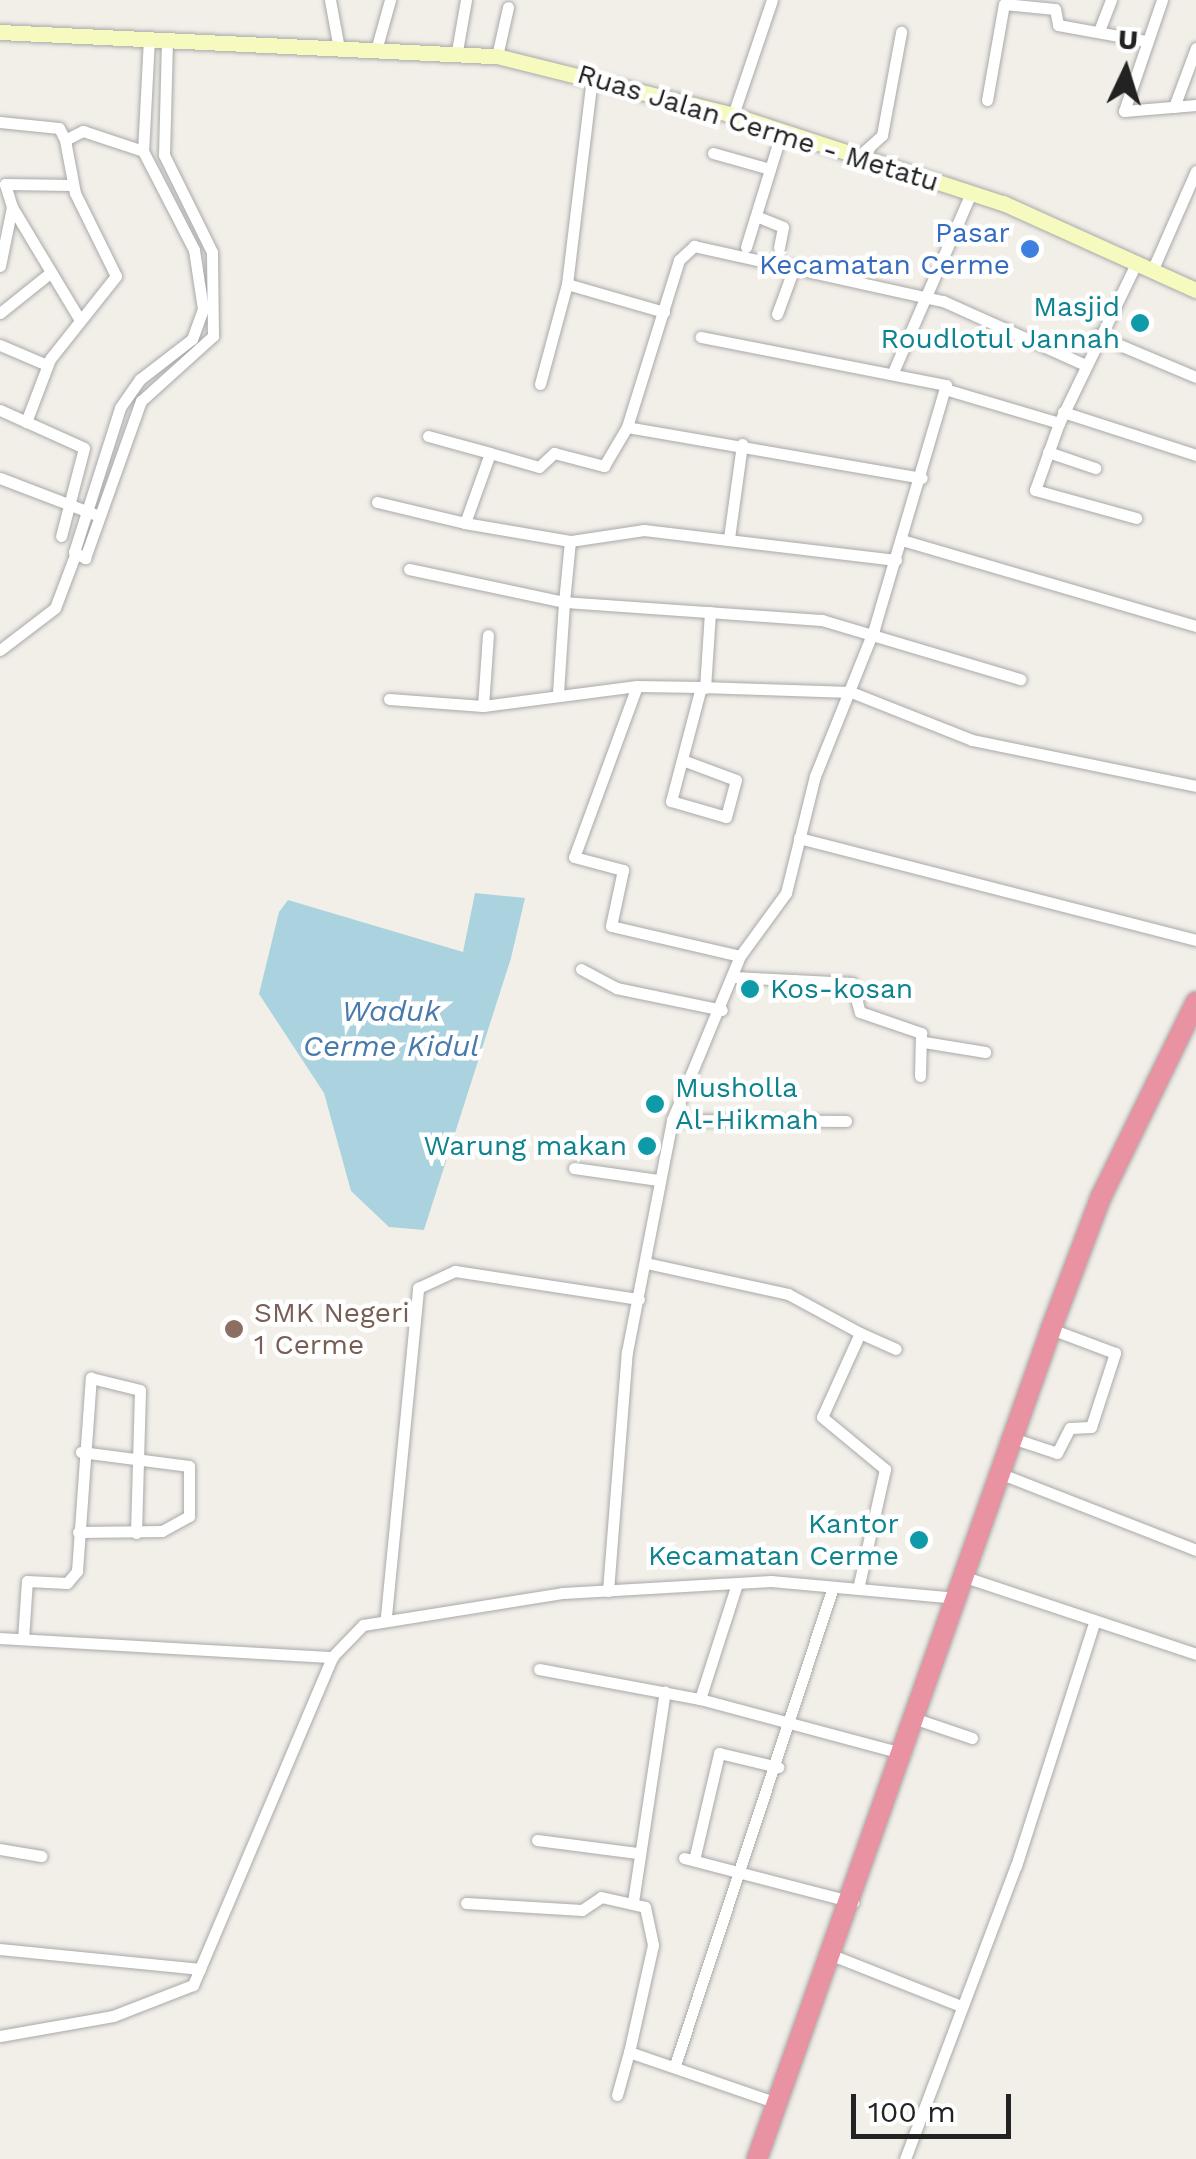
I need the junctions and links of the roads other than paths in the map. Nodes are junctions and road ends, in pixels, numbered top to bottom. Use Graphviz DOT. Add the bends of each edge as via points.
graph roads {
  1 [pos="330,0"];
  2 [pos="390,0"];
  3 [pos="466,0"];
  4 [pos="772,0"];
  5 [pos="1111,0"];
  6 [pos="1162,0"];
  7 [pos="1004,2"];
  8 [pos="1056,5"];
  9 [pos="508,7"];
  10 [pos="1099,31"];
  11 [pos="0,32"];
  12 [pos="901,32"];
  13 [pos="149,38"];
  14 [pos="167,38"];
  15 [pos="1146,41"];
  16 [pos="338,43"];
  17 [pos="378,43"];
  18 [pos="1196,48"];
  19 [pos="457,51"];
  20 [pos="497,56"];
  21 [pos="592,77"];
  22 [pos="987,100"];
  23 [pos="1196,105"];
  24 [pos="1174,106"];
  25 [pos="733,115"];
  26 [pos="0,122"];
  27 [pos="782,131"];
  28 [pos="65,140"];
  29 [pos="143,151"];
  30 [pos="713,152"];
  31 [pos="859,156"];
  32 [pos="770,169"];
  33 [pos="1196,171"];
  34 [pos="3,184"];
  35 [pos="74,185"];
  36 [pos="971,192"];
  37 [pos="189,200"];
  38 [pos="12,207"];
  39 [pos="172,209"];
  40 [pos="756,216"];
  41 [pos="201,223"];
  42 [pos="184,231"];
  43 [pos="746,247"];
  44 [pos="779,248"];
  45 [pos="795,265"];
  46 [pos="0,266"];
  47 [pos="1144,267"];
  48 [pos="50,273"];
  49 [pos="568,284"];
  50 [pos="1196,290"];
  51 [pos="922,296"];
  52 [pos="0,312"];
  53 [pos="664,312"];
  54 [pos="777,314"];
  55 [pos="80,320"];
  56 [pos="200,326"];
  57 [pos="1096,334"];
  58 [pos="214,336"];
  59 [pos="701,337"];
  60 [pos="0,346"];
  61 [pos="1082,364"];
  62 [pos="48,366"];
  63 [pos="894,370"];
  64 [pos="1196,377"];
  65 [pos="540,384"];
  66 [pos="945,389"];
  67 [pos="0,410"];
  68 [pos="1061,418"];
  69 [pos="26,422"];
  70 [pos="627,427"];
  71 [pos="428,436"];
  72 [pos="742,444"];
  73 [pos="1048,452"];
  74 [pos="490,453"];
  75 [pos="1196,455"];
  76 [pos="1095,468"];
  77 [pos="0,478"];
  78 [pos="922,478"];
  79 [pos="377,502"];
  80 [pos="70,503"];
  81 [pos="89,512"];
  82 [pos="103,517"];
  83 [pos="1136,518"];
  84 [pos="465,523"];
  85 [pos="61,536"];
  86 [pos="729,538"];
  87 [pos="902,540"];
  88 [pos="570,541"];
  89 [pos="75,555"];
  90 [pos="896,560"];
  91 [pos="409,569"];
  92 [pos="564,602"];
  93 [pos="710,612"];
  94 [pos="1196,626"];
  95 [pos="874,629"];
  96 [pos="488,636"];
  97 [pos="0,650"];
  98 [pos="1020,679"];
  99 [pos="637,686"];
  100 [pos="703,687"];
  101 [pos="851,692"];
  102 [pos="558,693"];
  103 [pos="389,699"];
  104 [pos="482,706"];
  105 [pos="685,761"];
  106 [pos="1196,786"];
  107 [pos="799,838"];
  108 [pos="1196,940"];
  109 [pos="740,956"];
  110 [pos="580,969"];
  111 [pos="733,977"];
  112 [pos="1196,1002"];
  113 [pos="722,1010"];
  114 [pos="924,1042"];
  115 [pos="986,1052"];
  116 [pos="920,1076"];
  117 [pos="672,1120"];
  118 [pos="846,1122"];
  119 [pos="574,1168"];
  120 [pos="658,1180"];
  121 [pos="646,1263"];
  122 [pos="639,1299"];
  123 [pos="1051,1329"];
  124 [pos="860,1332"];
  125 [pos="896,1349"];
  126 [pos="1012,1438"];
  127 [pos="81,1452"];
  128 [pos="136,1459"];
  129 [pos="999,1474"];
  130 [pos="78,1532"];
  131 [pos="136,1533"];
  132 [pos="1196,1550"];
  133 [pos="964,1577"];
  134 [pos="738,1584"];
  135 [pos="833,1587"];
  136 [pos="858,1588"];
  137 [pos="608,1591"];
  138 [pos="956,1598"];
  139 [pos="386,1616"];
  140 [pos="1094,1623"];
  141 [pos="0,1638"];
  142 [pos="23,1639"];
  143 [pos="1196,1654"];
  144 [pos="332,1657"];
  145 [pos="539,1669"];
  146 [pos="664,1691"];
  147 [pos="700,1698"];
  148 [pos="919,1720"];
  149 [pos="793,1724"];
  150 [pos="972,1738"];
  151 [pos="907,1755"];
  152 [pos="778,1767"];
  153 [pos="536,1840"];
  154 [pos="0,1849"];
  155 [pos="637,1853"];
  156 [pos="41,1856"];
  157 [pos="744,1867"];
  158 [pos="634,1902"];
  159 [pos="855,1902"];
  160 [pos="466,1903"];
  161 [pos="0,1949"];
  162 [pos="834,1956"];
  163 [pos="200,1969"];
  164 [pos="960,2006"];
  165 [pos="0,2036"];
  166 [pos="630,2052"];
  167 [pos="676,2065"];
  168 [pos="617,2096"];
  169 [pos="777,2104"];
  170 [pos="758,2159"];
  171 [pos="905,2159"];
  1 -- 16 [label="street"];
  2 -- 17 [label="street"];
  3 -- 19 [label="street"];
  4 -- 25 [label="street"];
  5 -- 10 [label="street"];
  6 -- 15 [label="street"];
  7 -- 8 [label="street"];
  7 -- 22 [label="street"];
  8 -- 10 [label="street" via="1058,25"];
  9 -- 20 [label="street"];
  10 -- 15 [label="street"];
  11 -- 13 [label="main road, Ruas Jalan Cerme - Metatu"];
  12 -- 31 [label="street" via="882,135"];
  13 -- 14 [label="main road, Ruas Jalan Cerme - Metatu"];
  13 -- 29 [label="street"];
  14 -- 16 [label="main road, Ruas Jalan Cerme - Metatu"];
  14 -- 37 [label="street" via="164,155"];
  15 -- 24 [label="street" via="1124,111"];
  16 -- 17 [label="main road, Ruas Jalan Cerme - Metatu"];
  17 -- 19 [label="main road, Ruas Jalan Cerme - Metatu"];
  18 -- 24 [label="street"];
  19 -- 20 [label="main road, Ruas Jalan Cerme - Metatu"];
  20 -- 21 [label="main road, Ruas Jalan Cerme - Metatu"];
  21 -- 25 [label="main road, Ruas Jalan Cerme - Metatu"];
  21 -- 49 [label="street"];
  23 -- 24 [label="street"];
  25 -- 27 [label="main road, Ruas Jalan Cerme - Metatu"];
  26 -- 28 [label="street" via="59,128"];
  27 -- 31 [label="main road, Ruas Jalan Cerme - Metatu"];
  27 -- 32 [label="street"];
  28 -- 29 [label="street" via="83,131"];
  28 -- 35 [label="street"];
  29 -- 39 [label="street"];
  30 -- 32 [label="street"];
  31 -- 36 [label="main road, Ruas Jalan Cerme - Metatu"];
  32 -- 40 [label="street"];
  33 -- 47 [label="street"];
  34 -- 35 [label="street"];
  34 -- 38 [label="street"];
  35 -- 55 [label="street" via="116,276"];
  36 -- 47 [label="main road, Ruas Jalan Cerme - Metatu"];
  36 -- 51 [label="street"];
  37 -- 39 [label="street"];
  37 -- 41 [label="street"];
  38 -- 46 [label="street"];
  38 -- 48 [label="street"];
  39 -- 42 [label="street"];
  40 -- 43 [label="street"];
  40 -- 44 [label="street" via="782,226"];
  41 -- 42 [label="street"];
  41 -- 58 [label="street" via="217,277"];
  42 -- 56 [label="street" via="202,274"];
  45 -- 51 [label="street"];
  45 -- 53 [label="street" via="694,246 679,260"];
  45 -- 54 [label="street"];
  47 -- 50 [label="main road, Ruas Jalan Cerme - Metatu"];
  47 -- 57 [label="street"];
  48 -- 52 [label="street"];
  48 -- 55 [label="street"];
  49 -- 53 [label="street"];
  49 -- 65 [label="street"];
  51 -- 61 [label="street"];
  51 -- 63 [label="street"];
  53 -- 70 [label="street"];
  55 -- 62 [label="street"];
  56 -- 58 [label="street"];
  56 -- 81 [label="street" via="127,394"];
  57 -- 61 [label="street"];
  57 -- 64 [label="street"];
  58 -- 82 [label="street" via="141,401"];
  59 -- 63 [label="street"];
  60 -- 62 [label="street"];
  61 -- 68 [label="street"];
  62 -- 69 [label="street"];
  63 -- 66 [label="street"];
  66 -- 68 [label="street"];
  66 -- 78 [label="street"];
  67 -- 69 [label="street"];
  68 -- 73 [label="street"];
  68 -- 75 [label="street"];
  69 -- 80 [label="street" via="84,448"];
  70 -- 72 [label="street"];
  70 -- 74 [label="street" via="604,466 554,453 539,467"];
  71 -- 74 [label="street"];
  72 -- 78 [label="street"];
  72 -- 86 [label="street"];
  73 -- 76 [label="street"];
  73 -- 83 [label="street" via="1035,490"];
  74 -- 84 [label="street"];
  77 -- 80 [label="street"];
  78 -- 87 [label="street"];
  79 -- 84 [label="street"];
  80 -- 81 [label="street"];
  80 -- 85 [label="street"];
  81 -- 82 [label="street"];
  81 -- 89 [label="street"];
  82 -- 89 [label="street" via="87,556"];
  84 -- 88 [label="street"];
  86 -- 88 [label="street" via="616,530"];
  86 -- 90 [label="street"];
  87 -- 90 [label="street"];
  87 -- 94 [label="street"];
  88 -- 92 [label="street"];
  89 -- 97 [label="street" via="55,608"];
  90 -- 95 [label="street"];
  91 -- 92 [label="street"];
  92 -- 93 [label="street"];
  92 -- 102 [label="street"];
  93 -- 95 [label="street"];
  93 -- 100 [label="street"];
  95 -- 98 [label="street"];
  95 -- 101 [label="street"];
  96 -- 104 [label="street"];
  99 -- 100 [label="street"];
  99 -- 102 [label="street"];
  99 -- 109 [label="street" via="574,857 623,870 611,926"];
  100 -- 101 [label="street"];
  100 -- 105 [label="street"];
  101 -- 106 [label="street" via="972,740"];
  101 -- 107 [label="street"];
  102 -- 104 [label="street"];
  103 -- 104 [label="street"];
  105 -- 105 [label="street" via="673,804 726,816 736,780"];
  107 -- 108 [label="street"];
  107 -- 109 [label="street" via="786,894"];
  109 -- 111 [label="street"];
  110 -- 113 [label="street" via="616,988"];
  111 -- 113 [label="street"];
  111 -- 114 [label="street" via="850,982 860,1012"];
  112 -- 123 [label="highway" via="1101,1197"];
  113 -- 117 [label="street"];
  114 -- 115 [label="street"];
  114 -- 116 [label="street"];
  117 -- 118 [label="street"];
  117 -- 120 [label="street"];
  119 -- 120 [label="street"];
  120 -- 121 [label="street"];
  121 -- 122 [label="street"];
  121 -- 124 [label="street" via="788,1294"];
  122 -- 137 [label="street"];
  122 -- 139 [label="street" via="455,1271 418,1288"];
  123 -- 126 [label="highway"];
  123 -- 126 [label="street" via="1115,1353 1091,1427 1070,1428 1057,1454"];
  124 -- 125 [label="street"];
  124 -- 136 [label="street" via="822,1417 885,1469"];
  126 -- 129 [label="highway"];
  127 -- 128 [label="street"];
  127 -- 128 [label="street" via="88,1381 113,1379 140,1390"];
  127 -- 130 [label="street"];
  128 -- 131 [label="street"];
  128 -- 131 [label="street" via="190,1470 186,1524"];
  129 -- 132 [label="street"];
  129 -- 133 [label="highway"];
  130 -- 131 [label="street"];
  130 -- 142 [label="street" via="75,1580 36,1578 22,1589"];
  133 -- 138 [label="highway"];
  133 -- 140 [label="street"];
  134 -- 135 [label="street"];
  134 -- 137 [label="street"];
  134 -- 147 [label="street"];
  135 -- 136 [label="street"];
  135 -- 149 [label="street"];
  136 -- 138 [label="street"];
  137 -- 139 [label="street"];
  138 -- 148 [label="highway"];
  139 -- 144 [label="street"];
  140 -- 143 [label="street"];
  140 -- 164 [label="street"];
  141 -- 142 [label="street"];
  142 -- 144 [label="street"];
  144 -- 163 [label="street"];
  145 -- 146 [label="street"];
  146 -- 147 [label="street"];
  146 -- 155 [label="street"];
  147 -- 149 [label="street"];
  148 -- 150 [label="street"];
  148 -- 151 [label="highway"];
  149 -- 151 [label="street"];
  149 -- 152 [label="street"];
  151 -- 159 [label="highway"];
  152 -- 157 [label="street"];
  152 -- 157 [label="street" via="719,1753 689,1859"];
  153 -- 155 [label="street"];
  154 -- 156 [label="street"];
  155 -- 158 [label="street"];
  157 -- 159 [label="street"];
  157 -- 167 [label="street"];
  158 -- 160 [label="street" via="594,1897 582,1910"];
  158 -- 166 [label="street" via="649,1912 653,1946"];
  159 -- 162 [label="highway"];
  161 -- 163 [label="street"];
  162 -- 164 [label="street"];
  162 -- 169 [label="highway"];
  163 -- 165 [label="street" via="185,1993"];
  164 -- 171 [label="street"];
  166 -- 167 [label="street"];
  166 -- 168 [label="street"];
  167 -- 169 [label="street"];
  169 -- 170 [label="highway"];
}
